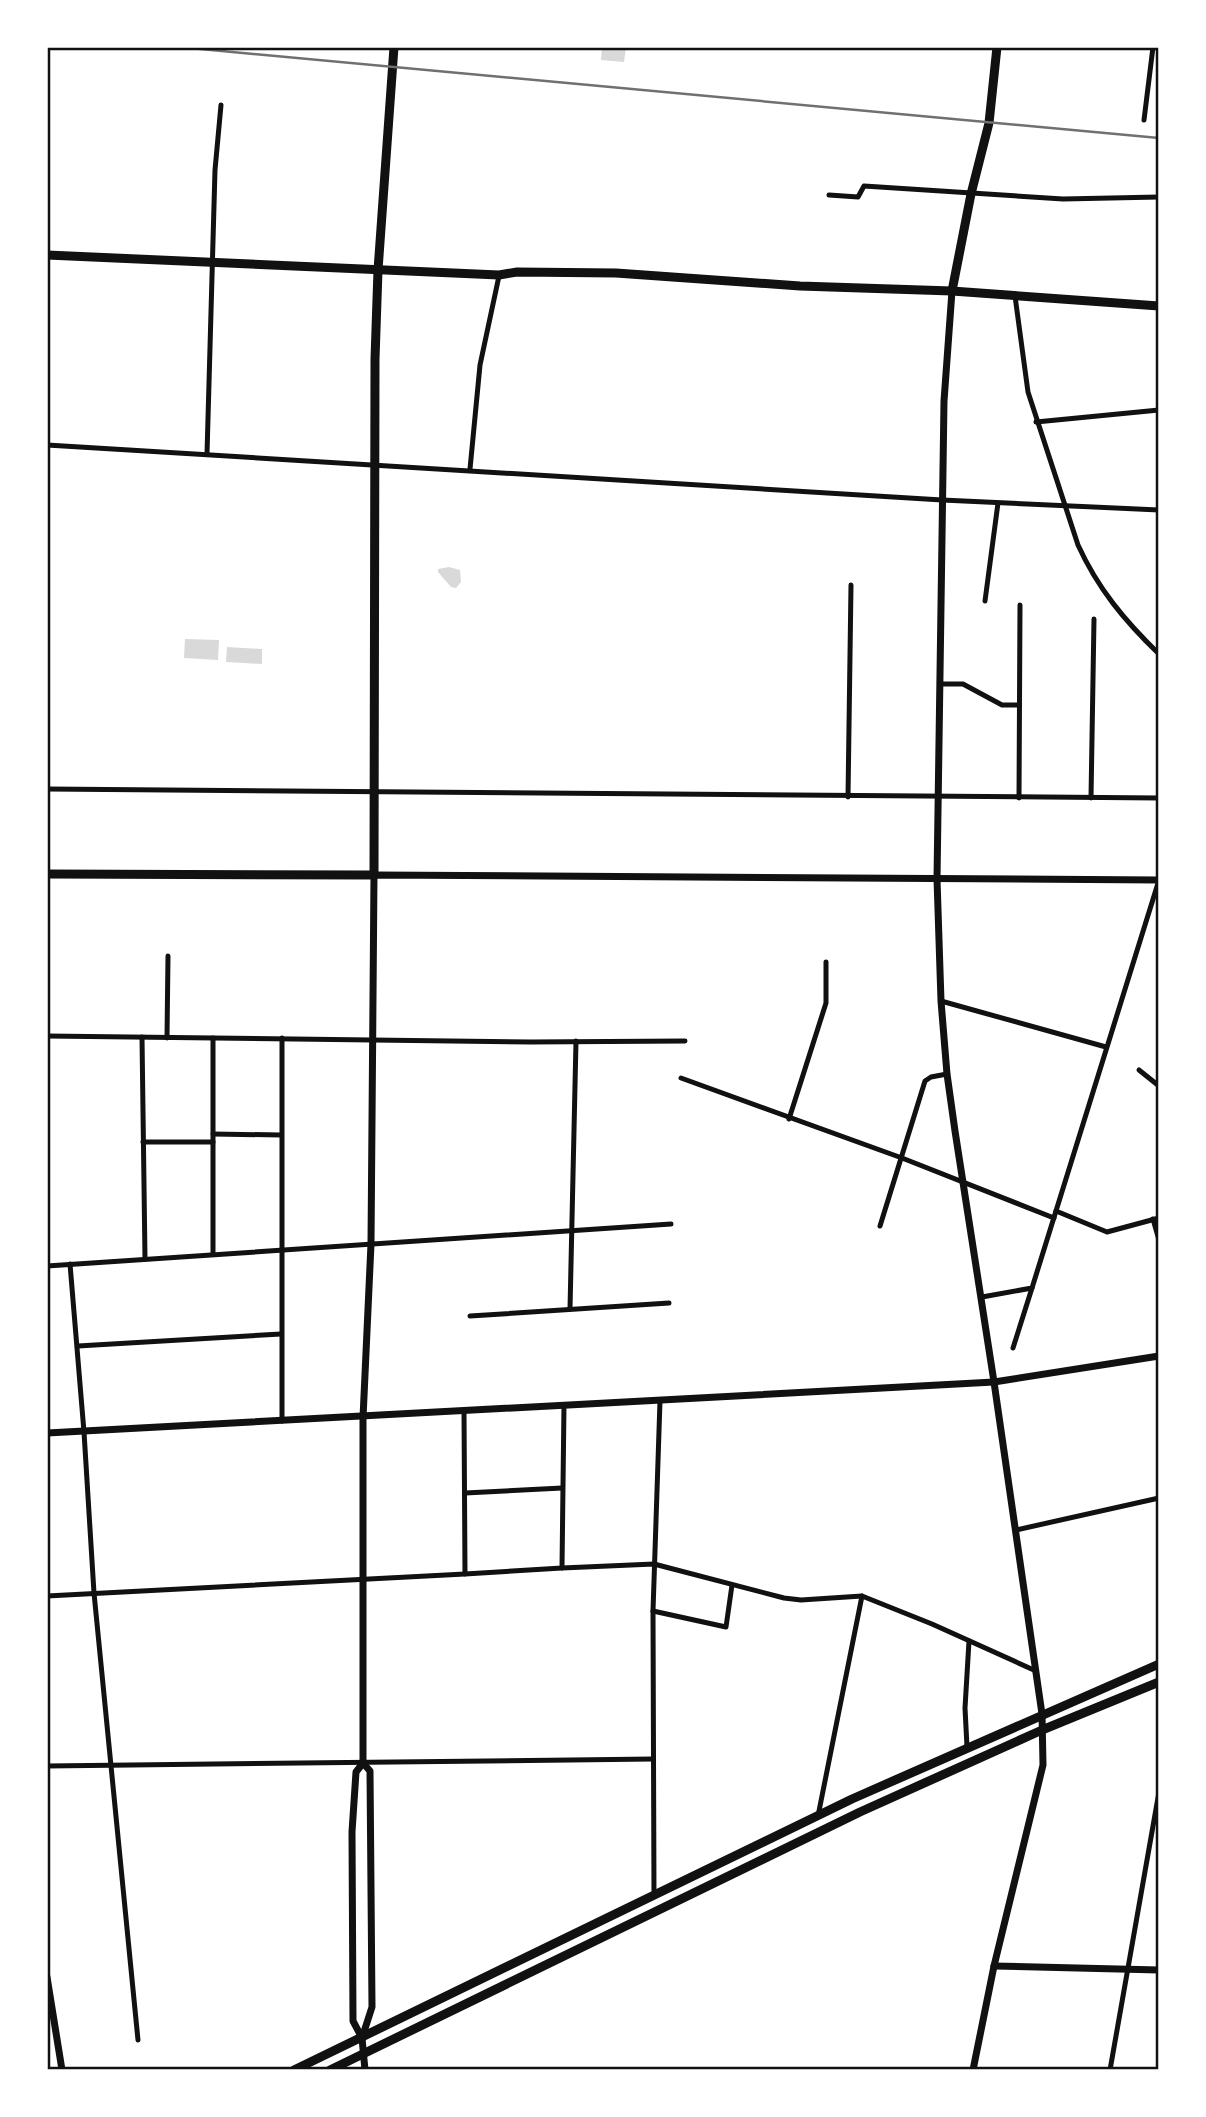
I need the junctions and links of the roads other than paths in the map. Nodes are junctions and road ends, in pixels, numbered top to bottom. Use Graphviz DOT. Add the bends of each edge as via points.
graph roads {
  1 [pos="394,47"];
  2 [pos="997,47"];
  3 [pos="1153,47"];
  4 [pos="220,105"];
  5 [pos="1144,120"];
  6 [pos="971,194"];
  7 [pos="829,195"];
  8 [pos="1159,197"];
  9 [pos="47,255"];
  10 [pos="214,262"];
  11 [pos="378,270"];
  12 [pos="499,275"];
  13 [pos="952,291"];
  14 [pos="1015,296"];
  15 [pos="1159,306"];
  16 [pos="1159,410"];
  17 [pos="1036,422"];
  18 [pos="47,445"];
  19 [pos="207,454"];
  20 [pos="374,463"];
  21 [pos="470,470"];
  22 [pos="942,500"];
  23 [pos="998,503"];
  24 [pos="1064,506"];
  25 [pos="1159,510"];
  26 [pos="851,585"];
  27 [pos="985,601"];
  28 [pos="1020,605"];
  29 [pos="1094,619"];
  30 [pos="1159,654"];
  31 [pos="940,684"];
  32 [pos="1019,705"];
  33 [pos="47,789"];
  34 [pos="374,791"];
  35 [pos="938,796"];
  36 [pos="848,797"];
  37 [pos="1019,797"];
  38 [pos="1091,798"];
  39 [pos="1159,798"];
  40 [pos="47,874"];
  41 [pos="374,874"];
  42 [pos="937,879"];
  43 [pos="1159,880"];
  44 [pos="169,956"];
  45 [pos="826,962"];
  46 [pos="941,1002"];
  47 [pos="47,1036"];
  48 [pos="142,1037"];
  49 [pos="167,1038"];
  50 [pos="213,1038"];
  51 [pos="282,1038"];
  52 [pos="372,1039"];
  53 [pos="576,1041"];
  54 [pos="685,1041"];
  55 [pos="1106,1047"];
  56 [pos="1139,1070"];
  57 [pos="947,1074"];
  58 [pos="681,1078"];
  59 [pos="1159,1086"];
  60 [pos="789,1119"];
  61 [pos="213,1134"];
  62 [pos="281,1135"];
  63 [pos="143,1142"];
  64 [pos="213,1142"];
  65 [pos="902,1158"];
  66 [pos="963,1183"];
  67 [pos="1056,1211"];
  68 [pos="1054,1218"];
  69 [pos="1156,1218"];
  70 [pos="671,1224"];
  71 [pos="880,1226"];
  72 [pos="573,1231"];
  73 [pos="1159,1240"];
  74 [pos="370,1244"];
  75 [pos="281,1249"];
  76 [pos="213,1254"];
  77 [pos="145,1259"];
  78 [pos="70,1264"];
  79 [pos="47,1266"];
  80 [pos="1032,1288"];
  81 [pos="982,1297"];
  82 [pos="668,1303"];
  83 [pos="570,1309"];
  84 [pos="470,1315"];
  85 [pos="281,1334"];
  86 [pos="78,1346"];
  87 [pos="1013,1348"];
  88 [pos="1159,1356"];
  89 [pos="995,1382"];
  90 [pos="660,1401"];
  91 [pos="564,1405"];
  92 [pos="464,1411"];
  93 [pos="363,1418"];
  94 [pos="282,1421"];
  95 [pos="84,1432"];
  96 [pos="47,1433"];
  97 [pos="562,1488"];
  98 [pos="465,1493"];
  99 [pos="1159,1498"];
  100 [pos="1016,1530"];
  101 [pos="654,1564"];
  102 [pos="562,1568"];
  103 [pos="465,1574"];
  104 [pos="365,1578"];
  105 [pos="732,1585"];
  106 [pos="94,1593"];
  107 [pos="47,1595"];
  108 [pos="862,1596"];
  109 [pos="653,1611"];
  110 [pos="969,1642"];
  111 [pos="1159,1664"];
  112 [pos="1036,1671"];
  113 [pos="1159,1682"];
  114 [pos="1042,1714"];
  115 [pos="1042,1730"];
  116 [pos="967,1747"];
  117 [pos="653,1759"];
  118 [pos="363,1763"];
  119 [pos="47,1766"];
  120 [pos="112,1766"];
  121 [pos="1159,1792"];
  122 [pos="818,1815"];
  123 [pos="654,1897"];
  124 [pos="995,1966"];
  125 [pos="1128,1969"];
  126 [pos="1159,1970"];
  127 [pos="47,1977"];
  128 [pos="362,2038"];
  129 [pos="138,2040"];
  130 [pos="364,2054"];
  131 [pos="62,2070"];
  132 [pos="294,2070"];
  133 [pos="330,2070"];
  134 [pos="365,2070"];
  135 [pos="973,2070"];
  136 [pos="1110,2070"];
  1 -- 11 [label="main road"];
  2 -- 6 [label="main road" via="989,123"];
  3 -- 5 [label="street"];
  4 -- 10 [label="street"];
  6 -- 7 [label="street" via="864,186 858,197"];
  6 -- 8 [label="street" via="1063,199"];
  6 -- 13 [label="main road"];
  9 -- 10 [label="main road"];
  10 -- 11 [label="main road"];
  10 -- 19 [label="street"];
  11 -- 12 [label="main road"];
  11 -- 20 [label="main road"];
  12 -- 13 [label="main road" via="616,273"];
  12 -- 21 [label="street" via="480,365"];
  13 -- 14 [label="main road"];
  13 -- 22 [label="street"];
  14 -- 15 [label="main road"];
  14 -- 17 [label="street"];
  16 -- 17 [label="street"];
  17 -- 24 [label="street"];
  18 -- 19 [label="street"];
  19 -- 20 [label="street"];
  20 -- 21 [label="street"];
  20 -- 34 [label="main road"];
  21 -- 22 [label="street"];
  22 -- 23 [label="street"];
  22 -- 31 [label="street"];
  23 -- 24 [label="street"];
  23 -- 27 [label="street"];
  24 -- 25 [label="street"];
  24 -- 30 [label="street" via="1101,588"];
  26 -- 36 [label="street"];
  28 -- 32 [label="street"];
  29 -- 38 [label="street"];
  31 -- 32 [label="street" via="963,684 1002,705"];
  31 -- 35 [label="street"];
  32 -- 37 [label="street"];
  33 -- 34 [label="street"];
  34 -- 36 [label="street"];
  34 -- 41 [label="main road"];
  35 -- 36 [label="street"];
  35 -- 37 [label="street"];
  35 -- 42 [label="street"];
  37 -- 38 [label="street"];
  38 -- 39 [label="street"];
  40 -- 41 [label="main road"];
  41 -- 42 [label="street"];
  41 -- 52 [label="street"];
  42 -- 43 [label="street"];
  42 -- 46 [label="street"];
  43 -- 55 [label="street"];
  44 -- 49 [label="street"];
  45 -- 60 [label="street" via="826,1003"];
  46 -- 55 [label="street"];
  46 -- 57 [label="street"];
  47 -- 48 [label="street"];
  48 -- 49 [label="street"];
  48 -- 63 [label="street"];
  49 -- 50 [label="street"];
  50 -- 51 [label="street"];
  50 -- 61 [label="street"];
  51 -- 52 [label="street"];
  51 -- 62 [label="street"];
  52 -- 53 [label="street"];
  52 -- 74 [label="street"];
  53 -- 54 [label="street"];
  53 -- 72 [label="street"];
  55 -- 67 [label="street"];
  56 -- 59 [label="street"];
  57 -- 65 [label="street" via="925,1082"];
  57 -- 66 [label="street"];
  58 -- 60 [label="street"];
  60 -- 65 [label="street"];
  61 -- 62 [label="street"];
  61 -- 64 [label="street"];
  62 -- 75 [label="street"];
  63 -- 64 [label="street"];
  63 -- 77 [label="street"];
  64 -- 76 [label="street"];
  65 -- 66 [label="street"];
  65 -- 71 [label="street"];
  66 -- 68 [label="street"];
  66 -- 81 [label="street"];
  67 -- 68 [label="street"];
  67 -- 69 [label="street" via="1107,1232"];
  68 -- 80 [label="street"];
  69 -- 73 [label="street"];
  70 -- 72 [label="street"];
  72 -- 74 [label="street"];
  72 -- 83 [label="street"];
  74 -- 75 [label="street"];
  74 -- 93 [label="street"];
  75 -- 76 [label="street"];
  75 -- 85 [label="street"];
  76 -- 77 [label="street"];
  77 -- 78 [label="street"];
  78 -- 79 [label="street"];
  78 -- 86 [label="street"];
  80 -- 81 [label="street"];
  80 -- 87 [label="street"];
  81 -- 89 [label="street"];
  82 -- 83 [label="street"];
  83 -- 84 [label="street"];
  85 -- 86 [label="street"];
  85 -- 94 [label="street"];
  86 -- 95 [label="street"];
  88 -- 89 [label="street"];
  89 -- 90 [label="street"];
  89 -- 100 [label="street"];
  90 -- 91 [label="street"];
  90 -- 101 [label="street"];
  91 -- 92 [label="street"];
  91 -- 97 [label="street"];
  92 -- 93 [label="street"];
  92 -- 98 [label="street"];
  93 -- 94 [label="street"];
  93 -- 104 [label="street"];
  94 -- 95 [label="street"];
  95 -- 96 [label="street"];
  95 -- 106 [label="street"];
  97 -- 98 [label="street"];
  97 -- 102 [label="street"];
  98 -- 103 [label="street"];
  99 -- 100 [label="street"];
  100 -- 112 [label="street"];
  101 -- 102 [label="street"];
  101 -- 105 [label="street"];
  101 -- 109 [label="street"];
  102 -- 103 [label="street"];
  103 -- 104 [label="street"];
  104 -- 106 [label="street"];
  104 -- 118 [label="street"];
  105 -- 108 [label="street" via="801,1600"];
  105 -- 109 [label="street" via="726,1627"];
  106 -- 107 [label="street"];
  106 -- 120 [label="street"];
  108 -- 110 [label="street"];
  108 -- 122 [label="street"];
  109 -- 117 [label="street"];
  110 -- 112 [label="street"];
  110 -- 116 [label="street"];
  111 -- 114 [label="main road"];
  112 -- 114 [label="street"];
  113 -- 115 [label="main road"];
  114 -- 115 [label="street"];
  114 -- 116 [label="main road"];
  115 -- 124 [label="street" via="1043,1765"];
  115 -- 130 [label="main road" via="808,1837"];
  116 -- 122 [label="main road"];
  117 -- 118 [label="street"];
  117 -- 123 [label="street"];
  118 -- 120 [label="street"];
  118 -- 128 [label="street" via="370,1771 372,1804 372,2007"];
  118 -- 128 [label="street" via="356,1772 352,1832 353,2021"];
  119 -- 120 [label="street"];
  120 -- 129 [label="street"];
  121 -- 125 [label="street"];
  122 -- 123 [label="main road"];
  123 -- 128 [label="main road"];
  124 -- 125 [label="street"];
  124 -- 135 [label="street"];
  125 -- 126 [label="street"];
  125 -- 136 [label="street"];
  127 -- 131 [label="street"];
  128 -- 130 [label="street"];
  128 -- 132 [label="main road"];
  130 -- 133 [label="main road"];
  130 -- 134 [label="street"];
}
